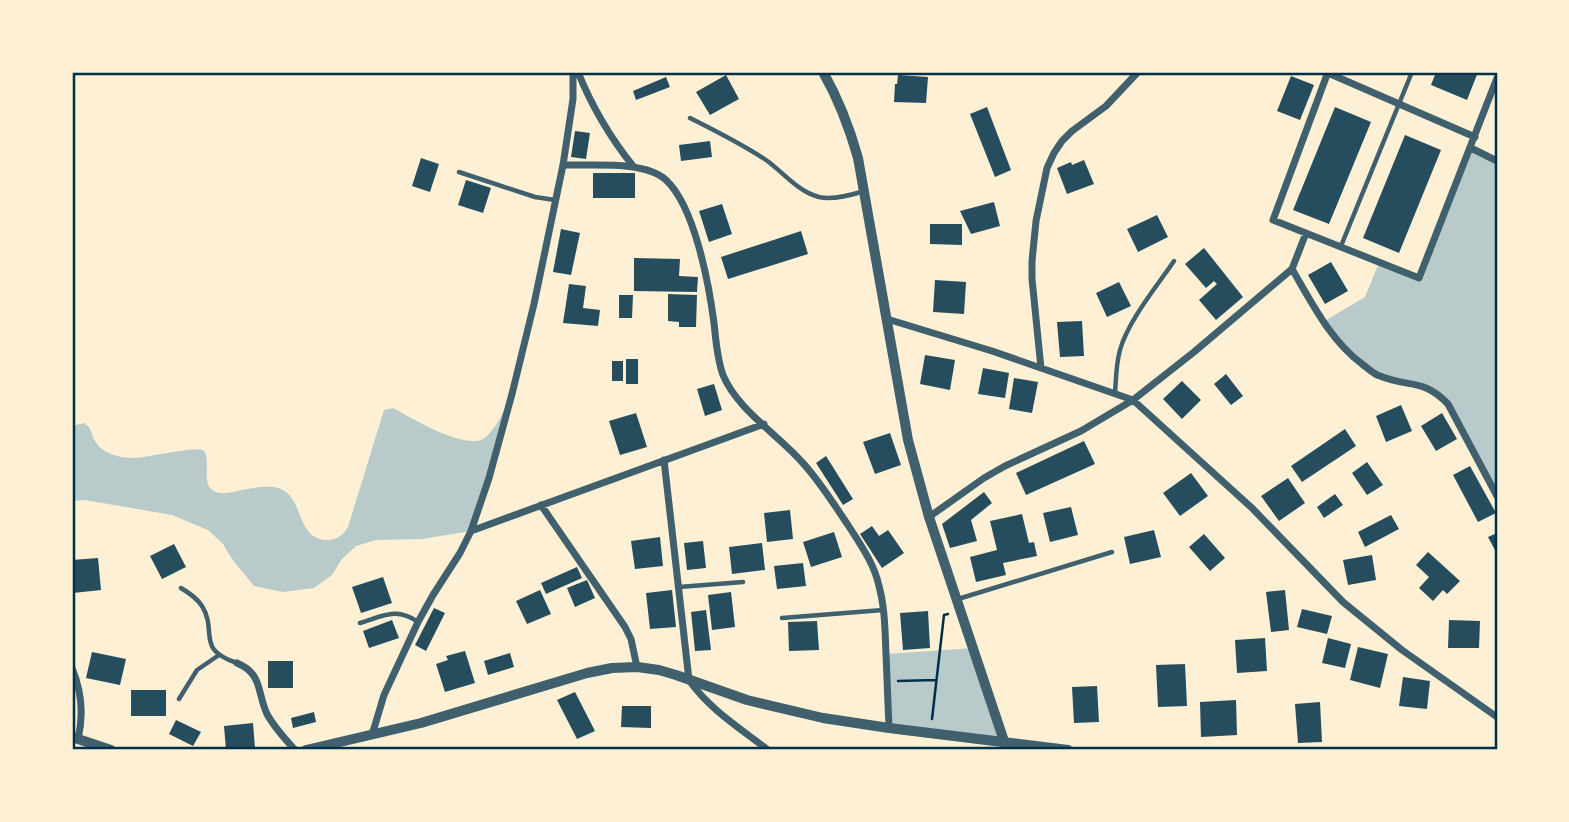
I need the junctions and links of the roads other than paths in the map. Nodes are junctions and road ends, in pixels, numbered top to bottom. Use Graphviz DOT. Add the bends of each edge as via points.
graph roads {
  1 [pos="575,72"];
  2 [pos="823,72"];
  3 [pos="1138,72"];
  4 [pos="1328,72"];
  5 [pos="1412,72"];
  6 [pos="1497,78"];
  7 [pos="1399,104"];
  8 [pos="690,118"];
  9 [pos="1475,137"];
  10 [pos="1471,148"];
  11 [pos="1497,161"];
  12 [pos="563,165"];
  13 [pos="634,166"];
  14 [pos="459,173"];
  15 [pos="863,191"];
  16 [pos="556,200"];
  17 [pos="1306,233"];
  18 [pos="1341,247"];
  19 [pos="1174,261"];
  20 [pos="1292,269"];
  21 [pos="887,319"];
  22 [pos="1041,368"];
  23 [pos="1115,394"];
  24 [pos="1133,400"];
  25 [pos="764,424"];
  26 [pos="664,460"];
  27 [pos="1497,496"];
  28 [pos="541,505"];
  29 [pos="929,517"];
  30 [pos="471,531"];
  31 [pos="1112,552"];
  32 [pos="743,582"];
  33 [pos="679,587"];
  34 [pos="181,588"];
  35 [pos="957,599"];
  36 [pos="884,610"];
  37 [pos="782,618"];
  38 [pos="418,622"];
  39 [pos="360,623"];
  40 [pos="219,655"];
  41 [pos="237,663"];
  42 [pos="637,667"];
  43 [pos="72,668"];
  44 [pos="689,680"];
  45 [pos="179,699"];
  46 [pos="1497,717"];
  47 [pos="889,728"];
  48 [pos="372,735"];
  49 [pos="75,738"];
  50 [pos="1006,746"];
  51 [pos="111,750"];
  52 [pos="295,750"];
  53 [pos="306,750"];
  54 [pos="768,750"];
  55 [pos="1068,750"];
  1 -- 12 [label="street"];
  1 -- 13 [label="street" via="607,131"];
  2 -- 15 [label="street" via="850,130"];
  3 -- 22 [label="street" via="1106,106 1062,141 1047,169 1032,261"];
  4 -- 7 [label="street"];
  4 -- 17 [label="street" via="1273,220"];
  5 -- 7 [label="lane"];
  6 -- 9 [label="street"];
  7 -- 9 [label="street"];
  7 -- 18 [label="lane"];
  8 -- 15 [label="lane" via="768,161 808,193 834,198"];
  9 -- 10 [label="street"];
  10 -- 11 [label="street"];
  10 -- 18 [label="street" via="1419,278"];
  12 -- 13 [label="street"];
  12 -- 16 [label="street"];
  13 -- 25 [label="street" via="665,179 684,207 708,284 719,363 731,390"];
  14 -- 16 [label="lane"];
  15 -- 21 [label="street"];
  16 -- 30 [label="street" via="512,394"];
  17 -- 18 [label="street"];
  17 -- 20 [label="street"];
  19 -- 23 [label="lane" via="1120,348"];
  20 -- 24 [label="street"];
  20 -- 27 [label="street" via="1323,322 1357,360 1377,375 1427,387 1448,404"];
  21 -- 22 [label="street"];
  21 -- 29 [label="street" via="908,440"];
  22 -- 23 [label="street"];
  23 -- 24 [label="street"];
  24 -- 29 [label="street" via="984,478"];
  24 -- 46 [label="street" via="1252,508 1343,602"];
  25 -- 26 [label="street"];
  25 -- 36 [label="street" via="815,477 841,515 874,572"];
  26 -- 28 [label="street"];
  26 -- 33 [label="street"];
  28 -- 30 [label="street"];
  28 -- 42 [label="street" via="625,626"];
  29 -- 35 [label="street"];
  30 -- 38 [label="street"];
  31 -- 35 [label="lane"];
  32 -- 33 [label="lane"];
  33 -- 44 [label="street"];
  34 -- 40 [label="lane" via="202,606 208,636"];
  35 -- 50 [label="street"];
  36 -- 37 [label="lane"];
  36 -- 47 [label="street"];
  38 -- 39 [label="lane" via="395,613"];
  38 -- 48 [label="street" via="384,695"];
  40 -- 41 [label="lane"];
  40 -- 45 [label="lane" via="197,670"];
  41 -- 52 [label="street" via="252,673 265,710"];
  42 -- 44 [label="street"];
  42 -- 48 [label="street" via="587,673"];
  43 -- 49 [label="street" via="82,705 81,727"];
  44 -- 47 [label="street" via="778,708"];
  44 -- 54 [label="street" via="704,700"];
  47 -- 50 [label="street"];
  48 -- 53 [label="street"];
  49 -- 51 [label="street"];
  50 -- 55 [label="street"];
}
